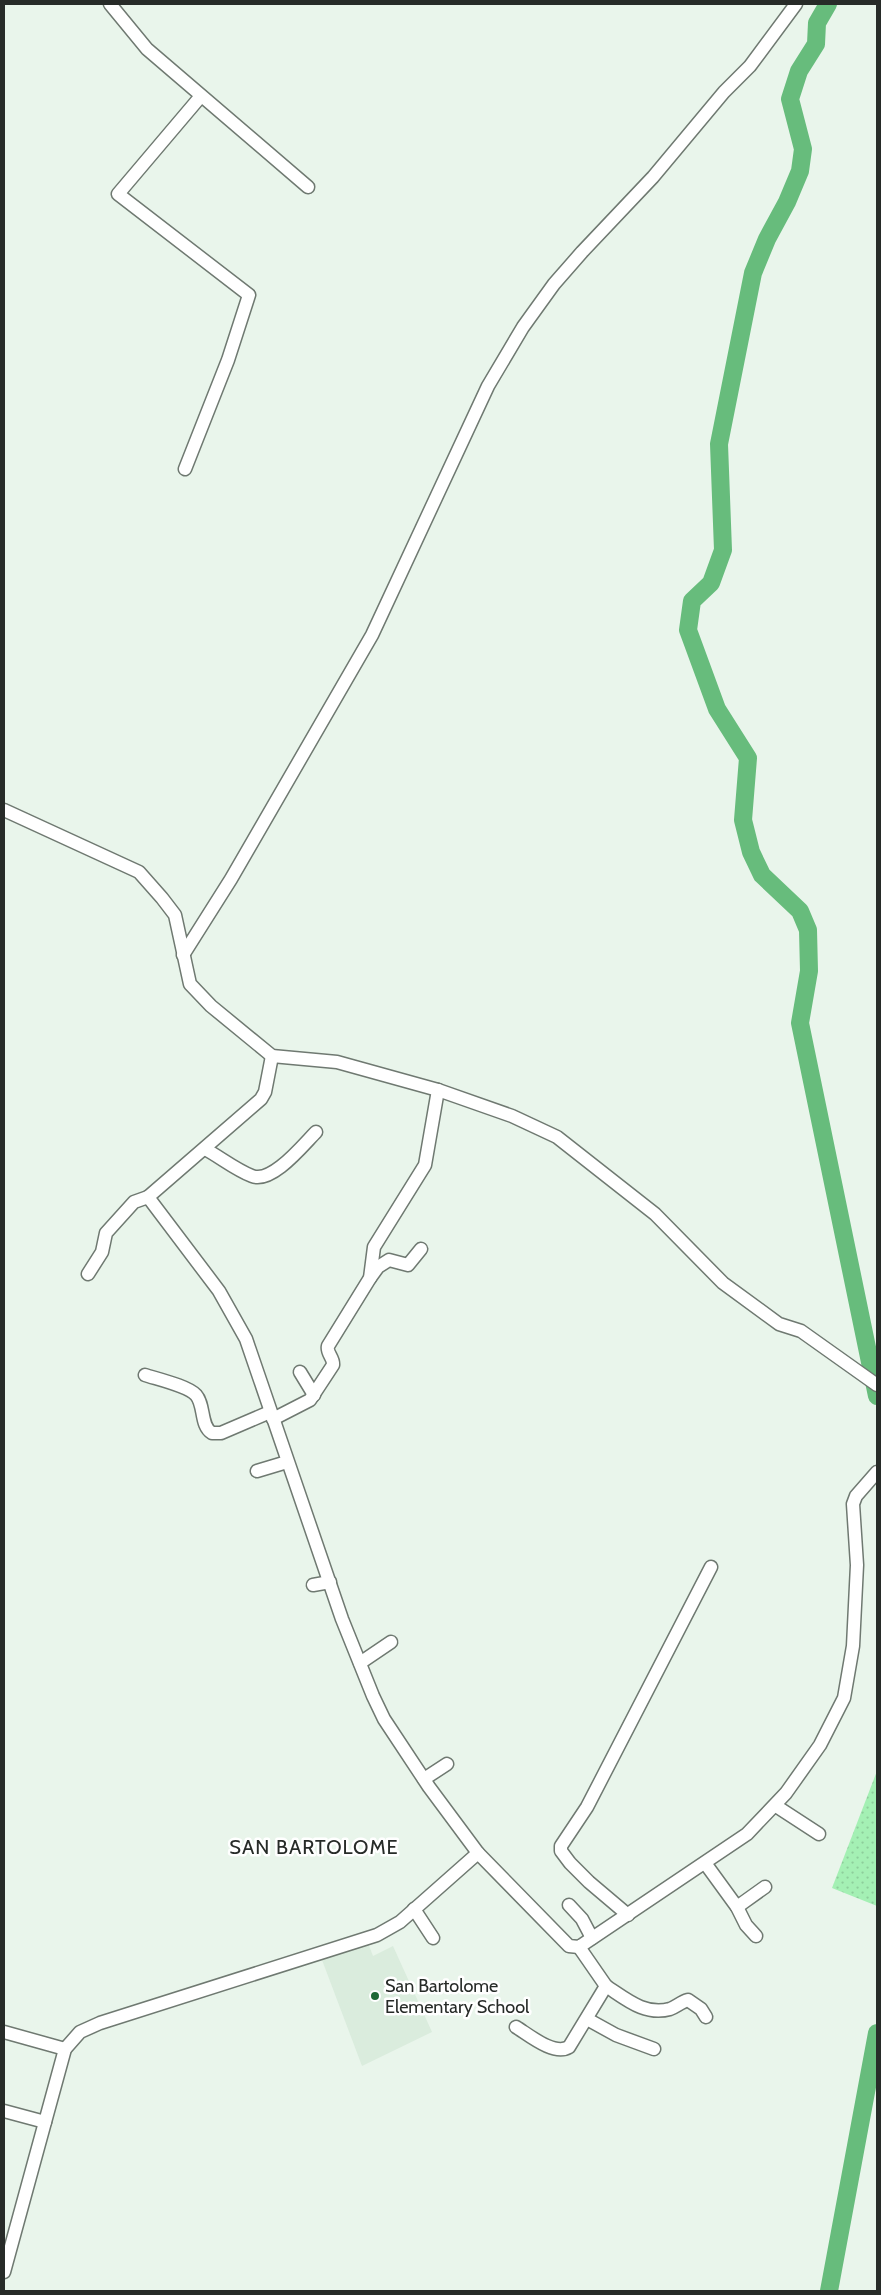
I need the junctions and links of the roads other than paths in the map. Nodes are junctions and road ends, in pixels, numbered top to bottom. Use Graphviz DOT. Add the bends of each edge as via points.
graph roads {
  1 [pos="110,4"];
  2 [pos="796,4"];
  3 [pos="201,96"];
  4 [pos="308,187"];
  5 [pos="184,469"];
  6 [pos="4,810"];
  7 [pos="183,954"];
  8 [pos="272,1056"];
  9 [pos="438,1090"];
  10 [pos="316,1132"];
  11 [pos="205,1149"];
  12 [pos="148,1197"];
  13 [pos="421,1249"];
  14 [pos="88,1274"];
  15 [pos="370,1278"];
  16 [pos="300,1372"];
  17 [pos="145,1375"];
  18 [pos="877,1385"];
  19 [pos="314,1395"];
  20 [pos="271,1416"];
  21 [pos="288,1462"];
  22 [pos="257,1471"];
  23 [pos="877,1472"];
  24 [pos="711,1567"];
  25 [pos="330,1582"];
  26 [pos="314,1586"];
  27 [pos="391,1642"];
  28 [pos="360,1664"];
  29 [pos="447,1764"];
  30 [pos="424,1779"];
  31 [pos="776,1806"];
  32 [pos="819,1834"];
  33 [pos="478,1853"];
  34 [pos="705,1863"];
  35 [pos="765,1887"];
  36 [pos="570,1905"];
  37 [pos="737,1907"];
  38 [pos="414,1910"];
  39 [pos="628,1915"];
  40 [pos="756,1936"];
  41 [pos="433,1938"];
  42 [pos="592,1938"];
  43 [pos="579,1948"];
  44 [pos="606,1986"];
  45 [pos="706,2017"];
  46 [pos="587,2019"];
  47 [pos="516,2027"];
  48 [pos="4,2032"];
  49 [pos="65,2049"];
  50 [pos="654,2049"];
  51 [pos="4,2111"];
  52 [pos="45,2122"];
  53 [pos="4,2272"];
  1 -- 3 [label="street" via="147,49"];
  2 -- 7 [label="street" via="750,66 724,92 666,163 571,264 513,343 488,386 372,635 231,878"];
  3 -- 4 [label="street"];
  3 -- 5 [label="street" via="118,194 249,295 228,360"];
  6 -- 7 [label="street" via="139,872 175,916"];
  7 -- 8 [label="street" via="190,984 211,1006"];
  8 -- 9 [label="street" via="337,1062"];
  8 -- 11 [label="street" via="261,1100"];
  9 -- 15 [label="street" via="425,1164 373,1250"];
  9 -- 18 [label="street" via="512,1116 562,1140 655,1214 723,1283 779,1324 801,1331"];
  10 -- 11 [label="street" via="275,1171 262,1177 252,1176"];
  11 -- 12 [label="street"];
  12 -- 14 [label="street" via="134,1202 106,1232 102,1252"];
  12 -- 20 [label="street" via="219,1291 246,1339"];
  13 -- 15 [label="street" via="408,1265 389,1260"];
  15 -- 19 [label="street" via="328,1348 334,1364"];
  16 -- 19 [label="street"];
  17 -- 20 [label="street" via="192,1392 198,1398 206,1427 212,1433"];
  19 -- 20 [label="street" via="308,1402"];
  20 -- 21 [label="street"];
  21 -- 22 [label="street"];
  21 -- 25 [label="street"];
  23 -- 31 [label="street" via="853,1504 856,1611 846,1691 828,1733"];
  24 -- 39 [label="street" via="587,1808 561,1846 570,1863"];
  25 -- 26 [label="street"];
  25 -- 28 [label="street"];
  27 -- 28 [label="street"];
  28 -- 30 [label="street" via="384,1719"];
  29 -- 30 [label="street"];
  30 -- 33 [label="street"];
  31 -- 32 [label="street"];
  31 -- 34 [label="street" via="747,1834"];
  33 -- 38 [label="street"];
  33 -- 43 [label="street" via="564,1942"];
  34 -- 37 [label="street"];
  34 -- 39 [label="street"];
  35 -- 37 [label="street"];
  36 -- 42 [label="street"];
  37 -- 40 [label="street"];
  38 -- 41 [label="street"];
  38 -- 49 [label="street" via="387,1930 366,1940 89,2028 74,2037"];
  39 -- 42 [label="street"];
  42 -- 43 [label="street"];
  43 -- 44 [label="street"];
  44 -- 45 [label="street" via="640,2008 663,2010 688,2000 701,2008"];
  44 -- 46 [label="street"];
  46 -- 47 [label="street" via="565,2050 553,2048"];
  46 -- 50 [label="street" via="616,2035"];
  48 -- 49 [label="street"];
  49 -- 52 [label="street"];
  51 -- 52 [label="street"];
  52 -- 53 [label="street"];
}
